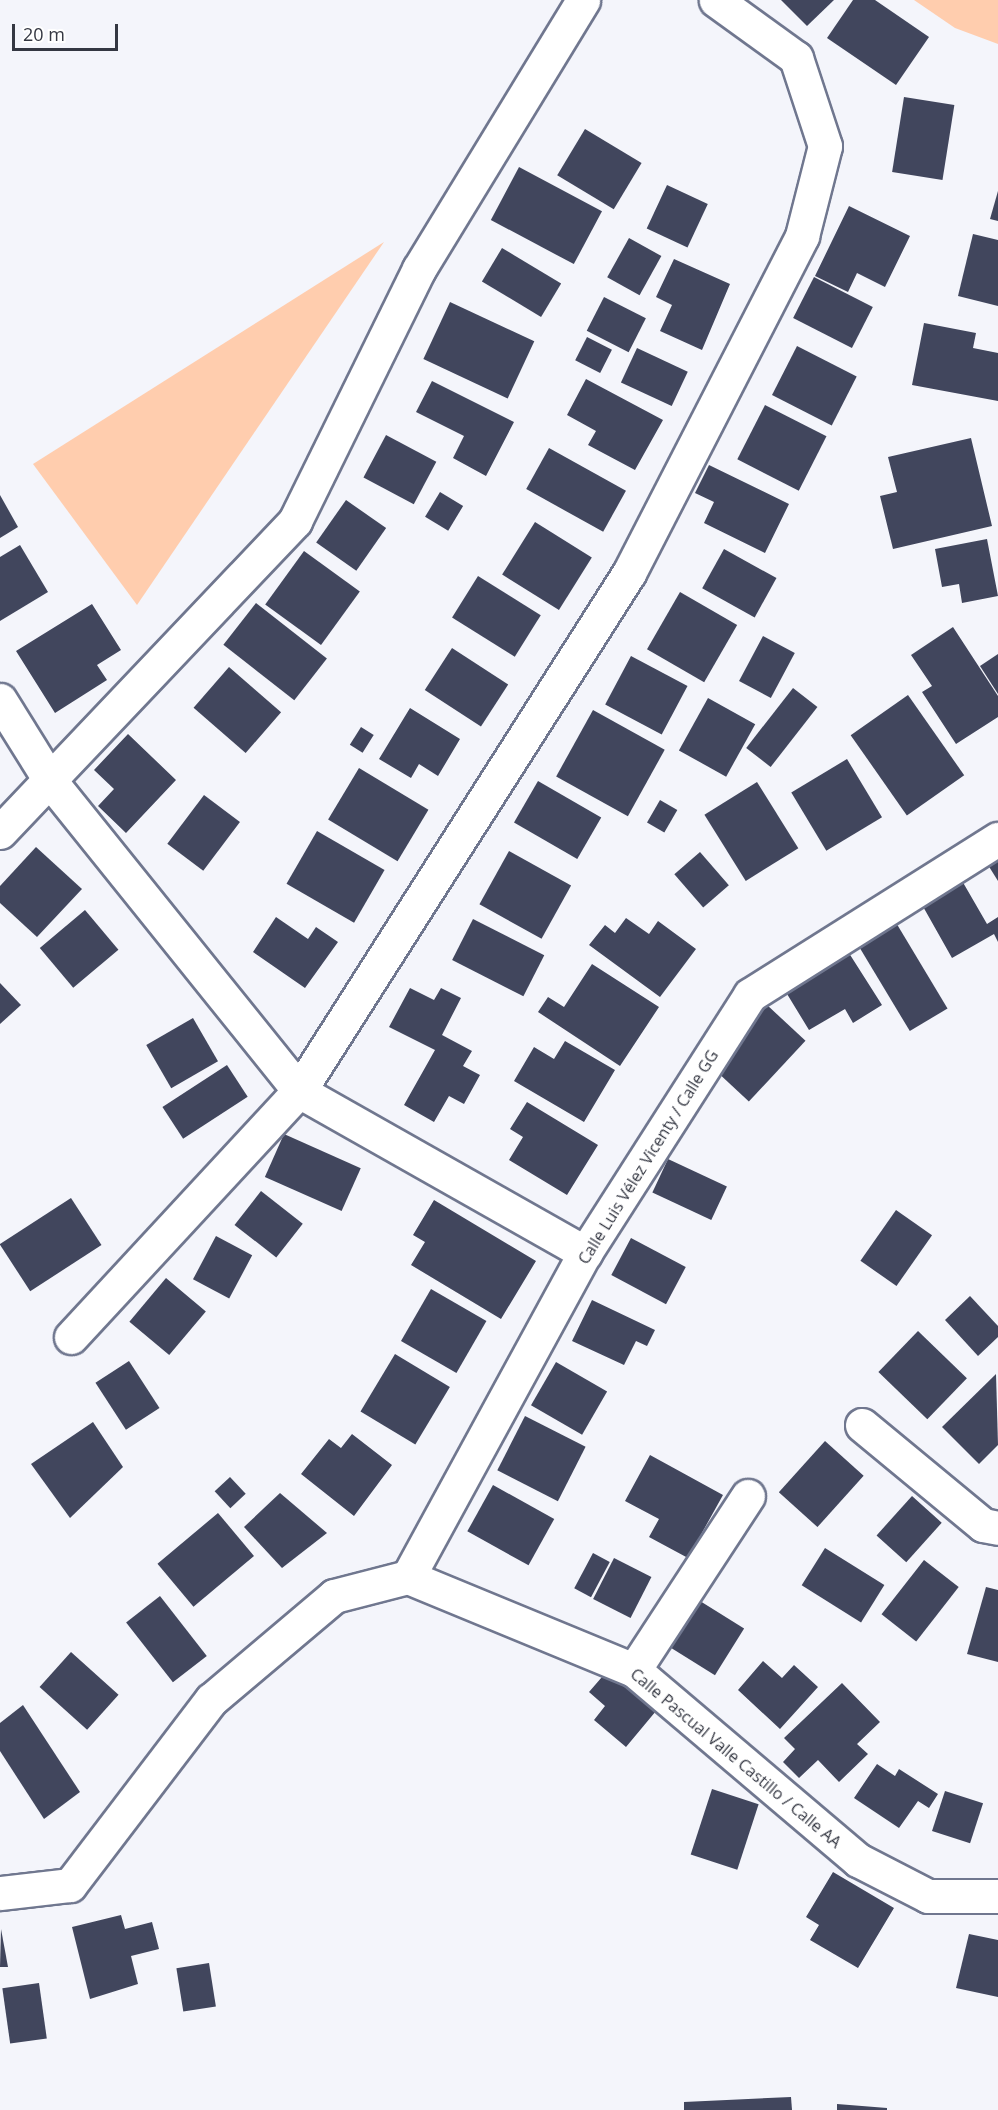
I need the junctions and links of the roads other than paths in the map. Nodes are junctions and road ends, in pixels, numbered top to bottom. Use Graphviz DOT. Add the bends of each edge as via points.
graph roads {
  1 [pos="583,0"];
  2 [pos="716,0"];
  3 [pos="0,700"];
  4 [pos="51,782"];
  5 [pos="0,832"];
  6 [pos="998,839"];
  7 [pos="299,1091"];
  8 [pos="585,1253"];
  9 [pos="70,1337"];
  10 [pos="862,1425"];
  11 [pos="748,1496"];
  12 [pos="998,1528"];
  13 [pos="408,1577"];
  14 [pos="634,1670"];
  15 [pos="0,1893"];
  16 [pos="998,1896"];
  1 -- 4 [label="street" via="419,269 295,521"];
  2 -- 7 [label="street" via="796,58 825,146 802,236 630,573"];
  3 -- 4 [label="street"];
  4 -- 5 [label="street"];
  4 -- 7 [label="street"];
  6 -- 8 [label="street, Calle Luis Vélez Vicenty / Calle GG" via="750,995"];
  7 -- 8 [label="street"];
  7 -- 9 [label="street"];
  8 -- 13 [label="street, Calle Luis Vélez Vicenty / Calle GG"];
  10 -- 12 [label="street" via="983,1526"];
  11 -- 14 [label="street"];
  13 -- 14 [label="street, Calle Pascual Valle Castillo / Calle AA"];
  13 -- 15 [label="street" via="334,1596 211,1700 70,1885"];
  14 -- 16 [label="street, Calle Pascual Valle Castillo / Calle AA" via="858,1860 928,1896"];
}
